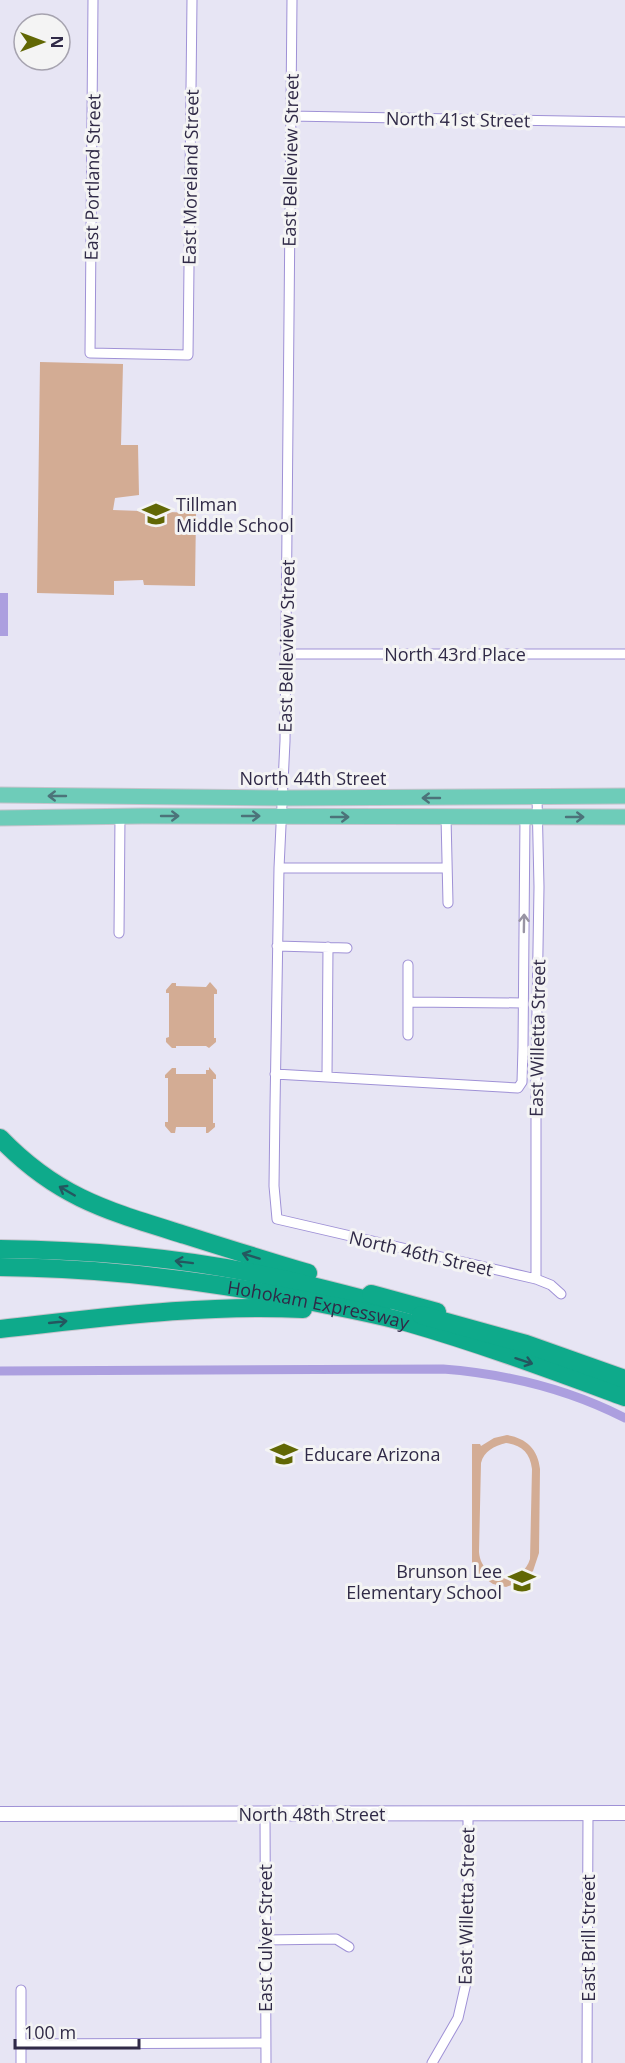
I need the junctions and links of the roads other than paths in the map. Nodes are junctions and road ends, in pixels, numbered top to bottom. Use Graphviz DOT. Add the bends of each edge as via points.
graph roads {
  1 [pos="93,0"];
  2 [pos="192,0"];
  3 [pos="292,0"];
  4 [pos="290,116"];
  5 [pos="625,122"];
  6 [pos="188,355"];
  7 [pos="285,654"];
  8 [pos="625,654"];
  9 [pos="0,795"];
  10 [pos="100,796"];
  11 [pos="625,796"];
  12 [pos="208,797"];
  13 [pos="537,797"];
  14 [pos="284,798"];
  15 [pos="120,816"];
  16 [pos="281,817"];
  17 [pos="446,817"];
  18 [pos="531,817"];
  19 [pos="625,817"];
  20 [pos="0,818"];
  21 [pos="279,868"];
  22 [pos="447,868"];
  23 [pos="448,903"];
  24 [pos="119,933"];
  25 [pos="277,946"];
  26 [pos="328,947"];
  27 [pos="347,948"];
  28 [pos="408,966"];
  29 [pos="408,1002"];
  30 [pos="523,1003"];
  31 [pos="408,1035"];
  32 [pos="275,1074"];
  33 [pos="327,1076"];
  34 [pos="0,1138"];
  35 [pos="277,1219"];
  36 [pos="0,1250"];
  37 [pos="0,1267"];
  38 [pos="536,1279"];
  39 [pos="561,1294"];
  40 [pos="0,1329"];
  41 [pos="468,1343"];
  42 [pos="526,1344"];
  43 [pos="625,1379"];
  44 [pos="625,1396"];
  45 [pos="468,1813"];
  46 [pos="588,1813"];
  47 [pos="625,1813"];
  48 [pos="0,1814"];
  49 [pos="265,1814"];
  50 [pos="265,1940"];
  51 [pos="349,1947"];
  52 [pos="21,1990"];
  53 [pos="266,2043"];
  54 [pos="21,2044"];
  55 [pos="21,2063"];
  56 [pos="266,2063"];
  57 [pos="432,2063"];
  58 [pos="587,2063"];
  1 -- 6 [label="street, East Portland Street" via="90,353"];
  2 -- 6 [label="street, East Moreland Street"];
  3 -- 4 [label="street, East Belleview Street"];
  4 -- 5 [label="street, North 41st Street"];
  4 -- 7 [label="street, East Belleview Street"];
  7 -- 8 [label="street, North 43rd Place"];
  7 -- 14 [label="street, East Belleview Street"];
  10 -- 9 [label="main road, North 44th Street, one-way"];
  10 -- 12 [label="main road, North 44th Street"];
  10 -- 15 [label="main road"];
  11 -- 13 [label="main road, North 44th Street"];
  12 -- 14 [label="main road, North 44th Street"];
  12 -- 15 [label="main road" via="133,805"];
  13 -- 14 [label="main road, North 44th Street, one-way"];
  13 -- 18 [label="street, East Willetta Street"];
  14 -- 16 [label="street, East Belleview Street"];
  15 -- 16 [label="main road, one-way"];
  15 -- 20 [label="main road"];
  15 -- 24 [label="street"];
  16 -- 17 [label="main road, one-way"];
  16 -- 21 [label="street, East Belleview Street"];
  17 -- 18 [label="main road"];
  17 -- 22 [label="street"];
  18 -- 19 [label="main road, one-way"];
  30 -- 18 [label="street, one-way"];
  18 -- 38 [label="street, East Willetta Street" via="539,887"];
  21 -- 22 [label="street"];
  21 -- 25 [label="street, East Belleview Street"];
  22 -- 23 [label="street"];
  25 -- 26 [label="street"];
  25 -- 32 [label="street, East Belleview Street"];
  26 -- 27 [label="street"];
  26 -- 33 [label="street"];
  28 -- 29 [label="street"];
  29 -- 30 [label="street"];
  29 -- 31 [label="street"];
  30 -- 33 [label="street" via="522,1082 518,1088"];
  32 -- 33 [label="street"];
  32 -- 35 [label="street, East Belleview Street"];
  42 -- 34 [label="highway, one-way" via="471,1322 96,1206 43,1176"];
  35 -- 38 [label="street, North 46th Street"];
  42 -- 36 [label="highway, Hohokam Expressway, one-way" via="333,1291 235,1269 122,1255"];
  37 -- 41 [label="highway, Hohokam Expressway" via="141,1274 233,1287 370,1314"];
  38 -- 39 [label="street, North 46th Street"];
  40 -- 41 [label="highway, one-way" via="178,1310 286,1308 351,1316"];
  41 -- 44 [label="highway, Hohokam Expressway, one-way"];
  42 -- 43 [label="highway, Hohokam Expressway"];
  45 -- 46 [label="street, North 48th Street"];
  45 -- 49 [label="street, North 48th Street"];
  45 -- 57 [label="street, East Willetta Street" via="466,1983 458,2018"];
  46 -- 47 [label="street, North 48th Street"];
  46 -- 58 [label="street, East Brill Street"];
  48 -- 49 [label="street, North 48th Street"];
  49 -- 50 [label="street, East Culver Street"];
  50 -- 51 [label="street" via="336,1939"];
  50 -- 53 [label="street, East Culver Street"];
  52 -- 54 [label="street"];
  53 -- 54 [label="street"];
  53 -- 56 [label="street, East Culver Street"];
  54 -- 55 [label="street"];
}
